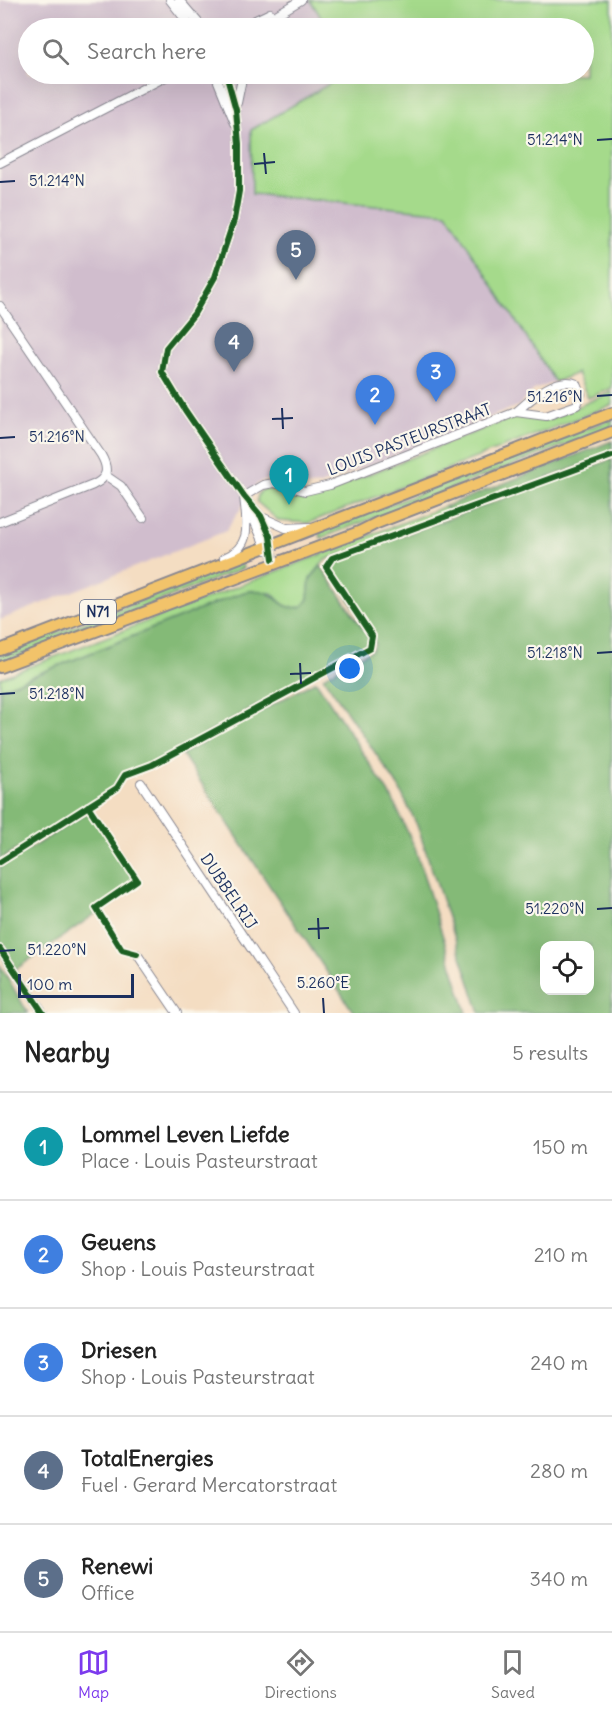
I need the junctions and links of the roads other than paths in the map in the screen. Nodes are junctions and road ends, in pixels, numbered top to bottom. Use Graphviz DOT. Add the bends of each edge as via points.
graph roads {
  1 [pos="170,0"];
  2 [pos="179,0"];
  3 [pos="301,0"];
  4 [pos="286,8"];
  5 [pos="184,18"];
  6 [pos="194,18"];
  7 [pos="262,18"];
  8 [pos="270,18"];
  9 [pos="276,18"];
  10 [pos="146,84"];
  11 [pos="150,84"];
  12 [pos="219,84"];
  13 [pos="229,84"];
  14 [pos="241,84"];
  15 [pos="141,88"];
  16 [pos="236,110"];
  17 [pos="236,127"];
  18 [pos="0,163"];
  19 [pos="0,306"];
  20 [pos="9,319"];
  21 [pos="0,324"];
  22 [pos="516,412"];
  23 [pos="612,413"];
  24 [pos="612,432"];
  25 [pos="105,476"];
  26 [pos="244,496"];
  27 [pos="261,516"];
  28 [pos="143,518"];
  29 [pos="0,522"];
  30 [pos="377,523"];
  31 [pos="328,524"];
  32 [pos="269,547"];
  33 [pos="273,559"];
  34 [pos="196,575"];
  35 [pos="147,611"];
  36 [pos="0,650"];
  37 [pos="0,668"];
  38 [pos="141,783"];
  39 [pos="0,948"];
  40 [pos="137,954"];
  41 [pos="43,1013"];
  42 [pos="177,1013"];
  43 [pos="294,1013"];
  1 -- 5 [label="street"];
  2 -- 6 [label="street"];
  3 -- 4 [label="street"];
  4 -- 7 [label="street"];
  4 -- 8 [label="street"];
  4 -- 9 [label="street"];
  10 -- 15 [label="street"];
  11 -- 15 [label="street"];
  12 -- 17 [label="street"];
  13 -- 16 [label="street"];
  14 -- 16 [label="street"];
  15 -- 18 [label="street"];
  16 -- 17 [label="street"];
  17 -- 26 [label="street" via="239,191 226,248 194,314 165,348 162,364 170,388"];
  19 -- 20 [label="street"];
  20 -- 21 [label="street"];
  20 -- 25 [label="street" via="100,455 106,465"];
  22 -- 22 [label="street, LOUIS PASTEURSTRAAT" via="546,416 577,405 581,394 577,384 560,384 539,393"];
  22 -- 26 [label="street, LOUIS PASTEURSTRAAT" via="330,485 305,491 274,483"];
  23 -- 31 [label="highway, N71"];
  24 -- 30 [label="highway, N71"];
  25 -- 28 [label="street" via="121,486"];
  25 -- 29 [label="street" via="93,485"];
  26 -- 27 [label="street"];
  26 -- 32 [label="street"];
  26 -- 34 [label="street" via="248,527 243,544 232,555"];
  27 -- 31 [label="street" via="286,528"];
  27 -- 32 [label="street"];
  30 -- 33 [label="highway, N71"];
  30 -- 35 [label="highway, N71"];
  31 -- 32 [label="highway, N71"];
  32 -- 33 [label="street"];
  32 -- 34 [label="highway, N71"];
  33 -- 35 [label="highway, N71"];
  34 -- 36 [label="highway, N71"];
  35 -- 37 [label="highway, N71"];
  38 -- 43 [label="street, DUBBELRIJ"];
  39 -- 41 [label="street"];
  40 -- 42 [label="street"];
}
